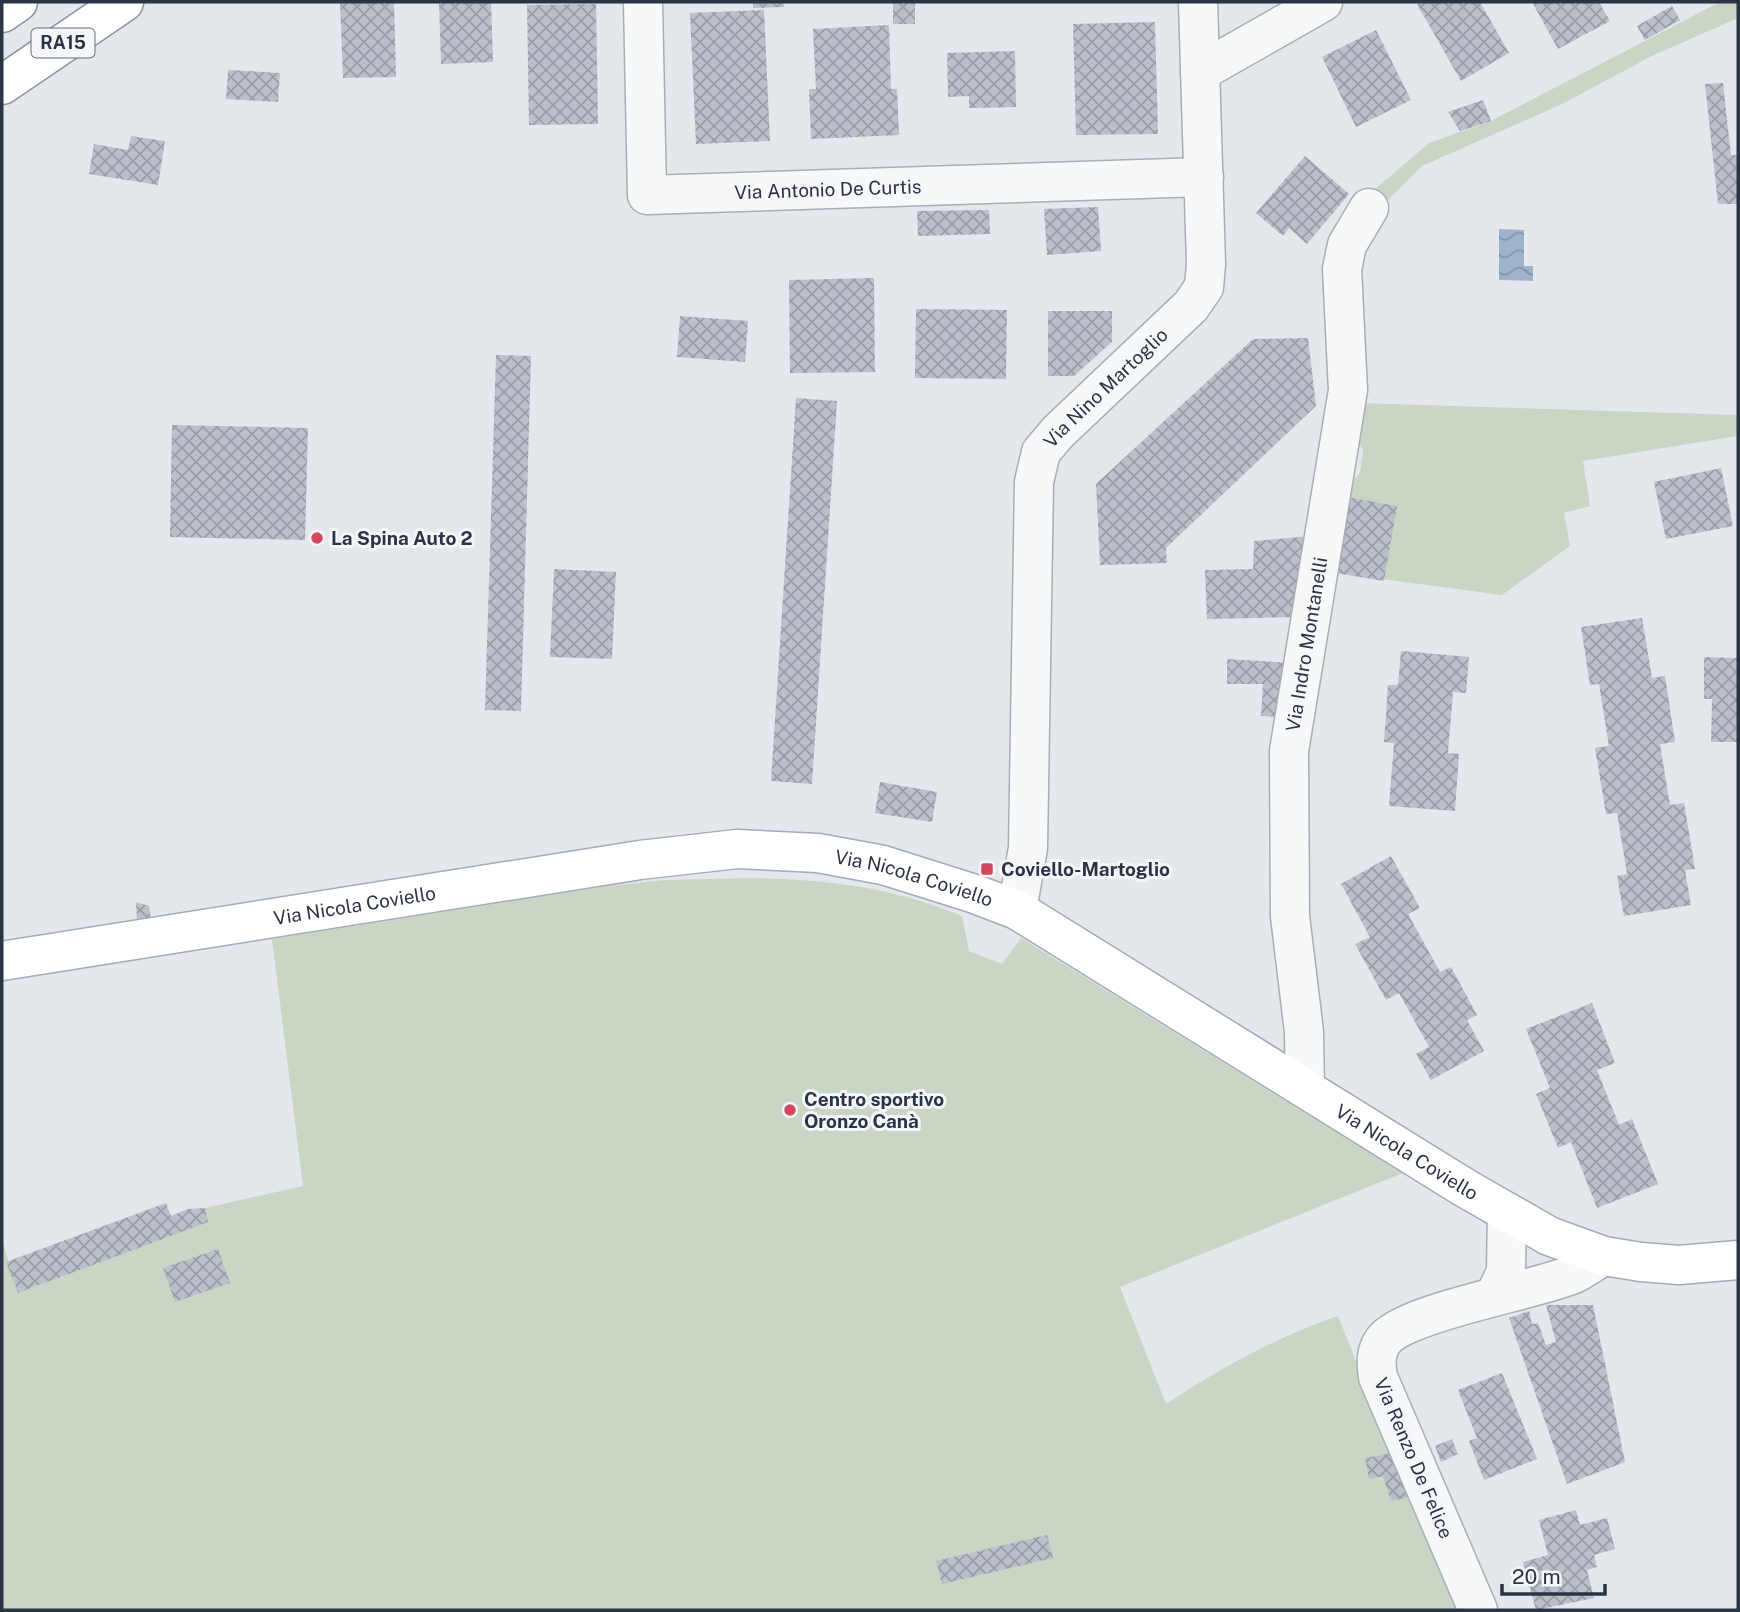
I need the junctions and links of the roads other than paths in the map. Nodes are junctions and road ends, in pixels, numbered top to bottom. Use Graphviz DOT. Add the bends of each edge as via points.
graph roads {
  1 [pos="18,2"];
  2 [pos="124,2"];
  3 [pos="643,2"];
  4 [pos="1198,2"];
  5 [pos="1323,2"];
  6 [pos="2,13"];
  7 [pos="1200,72"];
  8 [pos="2,85"];
  9 [pos="1204,177"];
  10 [pos="1369,208"];
  11 [pos="1017,910"];
  12 [pos="2,961"];
  13 [pos="1305,1088"];
  14 [pos="1507,1213"];
  15 [pos="1604,1256"];
  16 [pos="1738,1260"];
  17 [pos="1495,1295"];
  18 [pos="1478,1610"];
  1 -- 6 [label="main road"];
  2 -- 8 [label="main road, RA15"];
  3 -- 9 [label="street, Via Antonio De Curtis" via="647,195"];
  4 -- 7 [label="street, Via Nino Martoglio"];
  5 -- 7 [label="street"];
  7 -- 9 [label="street, Via Nino Martoglio"];
  9 -- 11 [label="street, Via Nino Martoglio" via="1204,286 1191,306 1041,452 1034,482 1028,848"];
  10 -- 13 [label="street, Via Indro Montanelli" via="1347,245 1342,269 1348,390 1289,751 1290,916 1304,1032"];
  11 -- 12 [label="main road, Via Nicola Coviello" via="883,865 818,853 737,849 640,860"];
  11 -- 13 [label="main road, Via Nicola Coviello"];
  13 -- 14 [label="main road, Via Nicola Coviello"];
  14 -- 15 [label="main road, Via Nicola Coviello" via="1549,1236"];
  14 -- 17 [label="street" via="1506,1272"];
  15 -- 16 [label="main road, Via Nicola Coviello" via="1679,1265"];
  15 -- 17 [label="street, Via Renzo De Felice" via="1575,1273"];
  17 -- 18 [label="street, Via Renzo De Felice" via="1398,1329 1383,1340 1376,1358 1378,1377"];
}
